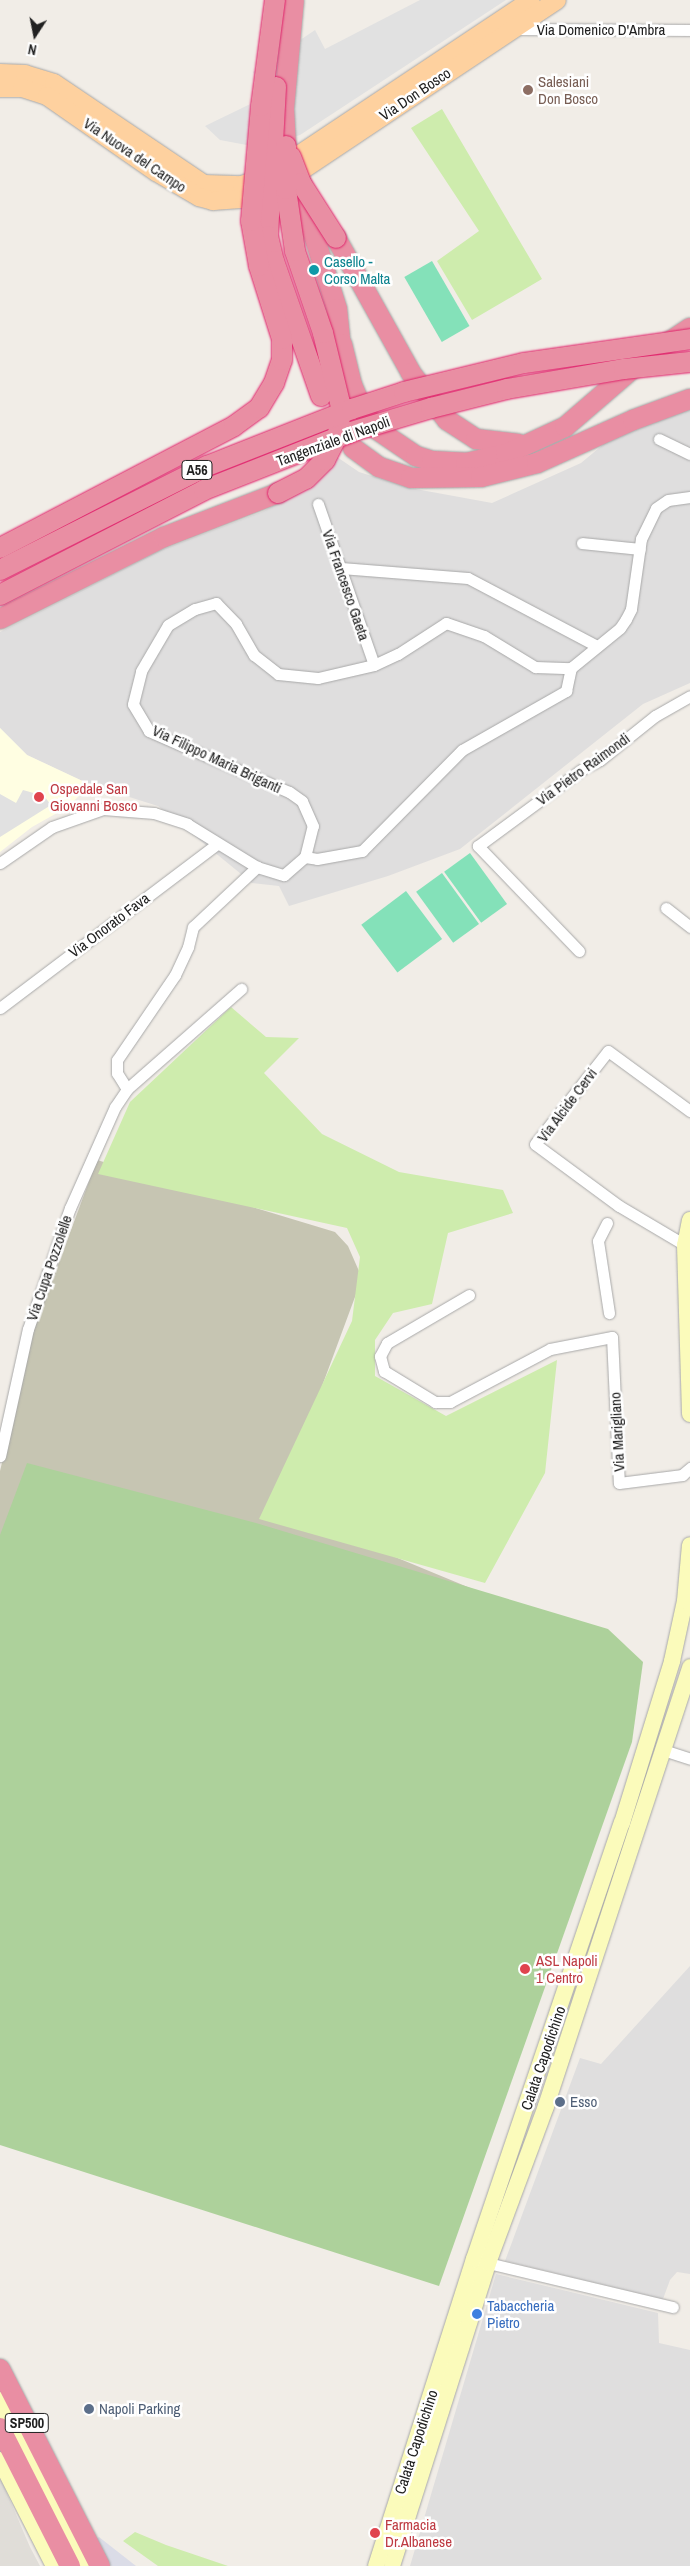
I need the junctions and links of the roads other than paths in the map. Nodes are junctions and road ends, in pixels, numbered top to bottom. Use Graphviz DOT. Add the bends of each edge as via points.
graph roads {
  1 [pos="276,0"];
  2 [pos="281,0"];
  3 [pos="294,0"];
  4 [pos="531,0"];
  5 [pos="557,0"];
  6 [pos="513,29"];
  7 [pos="690,30"];
  8 [pos="0,73"];
  9 [pos="0,88"];
  10 [pos="286,146"];
  11 [pos="176,177"];
  12 [pos="271,183"];
  13 [pos="301,184"];
  14 [pos="690,328"];
  15 [pos="690,339"];
  16 [pos="342,344"];
  17 [pos="690,362"];
  18 [pos="321,396"];
  19 [pos="690,399"];
  20 [pos="341,407"];
  21 [pos="548,437"];
  22 [pos="659,439"];
  23 [pos="353,448"];
  24 [pos="690,454"];
  25 [pos="690,497"];
  26 [pos="318,504"];
  27 [pos="582,543"];
  28 [pos="0,548"];
  29 [pos="640,549"];
  30 [pos="341,568"];
  31 [pos="0,570"];
  32 [pos="0,595"];
  33 [pos="0,618"];
  34 [pos="597,646"];
  35 [pos="374,665"];
  36 [pos="571,668"];
  37 [pos="690,696"];
  38 [pos="218,843"];
  39 [pos="305,857"];
  40 [pos="0,863"];
  41 [pos="257,868"];
  42 [pos="666,908"];
  43 [pos="690,927"];
  44 [pos="579,951"];
  45 [pos="241,989"];
  46 [pos="0,1008"];
  47 [pos="128,1089"];
  48 [pos="690,1111"];
  49 [pos="690,1220"];
  50 [pos="607,1223"];
  51 [pos="687,1245"];
  52 [pos="469,1295"];
  53 [pos="608,1313"];
  54 [pos="690,1414"];
  55 [pos="0,1456"];
  56 [pos="690,1468"];
  57 [pos="690,1545"];
  58 [pos="672,1661"];
  59 [pos="690,1666"];
  60 [pos="663,1750"];
  61 [pos="690,1759"];
  62 [pos="481,2261"];
  63 [pos="673,2307"];
  64 [pos="0,2369"];
  65 [pos="0,2400"];
  66 [pos="0,2428"];
  67 [pos="0,2460"];
  68 [pos="54,2566"];
  69 [pos="70,2566"];
  70 [pos="84,2566"];
  71 [pos="100,2566"];
  72 [pos="376,2566"];
  73 [pos="392,2566"];
  1 -- 28 [label="highway, bridge" via="261,106 251,221 259,266 282,338 282,360 274,383 259,408 234,426"];
  2 -- 18 [label="highway, bridge" via="268,236"];
  3 -- 10 [label="highway" via="284,109"];
  4 -- 12 [label="main road, Via Don Bosco"];
  5 -- 6 [label="main road, Via Don Bosco"];
  6 -- 7 [label="street, Via Domenico D'Ambra"];
  6 -- 12 [label="main road, Via Don Bosco"];
  8 -- 11 [label="main road, Via Nuova del Campo" via="25,74 54,83"];
  9 -- 11 [label="main road, Via Nuova del Campo" via="22,88 47,96"];
  10 -- 13 [label="highway, bridge"];
  10 -- 20 [label="highway, bridge" via="286,189 295,250 323,333"];
  11 -- 12 [label="main road, Via Nuova del Campo" via="216,186"];
  13 -- 16 [label="highway" via="306,210 338,309"];
  13 -- 21 [label="highway, bridge" via="336,238 411,373 451,424 476,439 501,444 527,443"];
  14 -- 21 [label="highway, bridge" via="645,358 588,410"];
  15 -- 31 [label="highway, Tangenziale di Napoli / A56, bridge" via="524,363 404,392 305,426 207,466"];
  16 -- 20 [label="highway, bridge"];
  16 -- 21 [label="highway, bridge" via="352,385 368,420 390,441 416,456 432,461 466,462 506,454"];
  17 -- 32 [label="highway, Tangenziale di Napoli, bridge" via="624,369 507,390 430,408 350,432 204,490"];
  19 -- 23 [label="highway" via="633,420 538,463 481,477 411,478 378,467"];
  20 -- 33 [label="highway, bridge" via="338,435 321,465 306,479 278,493 164,536"];
  22 -- 24 [label="street"];
  25 -- 29 [label="street" via="668,500 656,508 649,518"];
  26 -- 30 [label="street, Via Francesco Gaeta"];
  27 -- 29 [label="street"];
  29 -- 34 [label="street" via="631,609 620,628"];
  30 -- 34 [label="street" via="468,578"];
  30 -- 35 [label="street, Via Francesco Gaeta"];
  34 -- 36 [label="street"];
  35 -- 36 [label="street, Via Filippo Maria Briganti" via="398,654 446,623 484,636 535,667"];
  35 -- 39 [label="street, Via Filippo Maria Briganti" via="318,678 278,674 254,655 236,624 216,603 195,609 168,624 141,671 133,704 149,731 289,792 302,801 313,826"];
  36 -- 39 [label="street" via="566,691 462,750 362,851 317,859"];
  37 -- 44 [label="street, Via Pietro Raimondi" via="655,716 600,760 581,770 478,846"];
  38 -- 40 [label="street" via="187,824 154,813 103,809 52,828"];
  38 -- 41 [label="street"];
  38 -- 46 [label="street, Via Onorato Fava"];
  39 -- 41 [label="street" via="284,875"];
  41 -- 47 [label="street" via="193,927 175,975 117,1060 116,1073"];
  42 -- 43 [label="street"];
  45 -- 47 [label="street, Via Cupa Pozzolelle"];
  47 -- 55 [label="street, Via Cupa Pozzolelle" via="115,1107 70,1208 28,1329"];
  48 -- 51 [label="street, Via Alcide Cervi" via="608,1051 535,1144 619,1206"];
  49 -- 51 [label="main road"];
  50 -- 53 [label="street" via="598,1241"];
  51 -- 54 [label="main road"];
  52 -- 56 [label="street, Via Marigliano" via="387,1343 380,1356 384,1371 435,1402 450,1402 550,1349 612,1337 619,1483 682,1475"];
  57 -- 58 [label="main road, Calata Capodichino" via="685,1601"];
  58 -- 59 [label="main road"];
  58 -- 62 [label="main road, Calata Capodichino"];
  59 -- 60 [label="main road, Calata Capodichino"];
  60 -- 61 [label="street"];
  60 -- 62 [label="main road, Calata Capodichino" via="546,2106"];
  62 -- 63 [label="street"];
  62 -- 72 [label="main road, Calata Capodichino"];
  62 -- 73 [label="main road, Calata Capodichino"];
  64 -- 71 [label="highway, SP500"];
  65 -- 70 [label="main road"];
  66 -- 69 [label="highway, SP500"];
  67 -- 68 [label="main road"];
}
